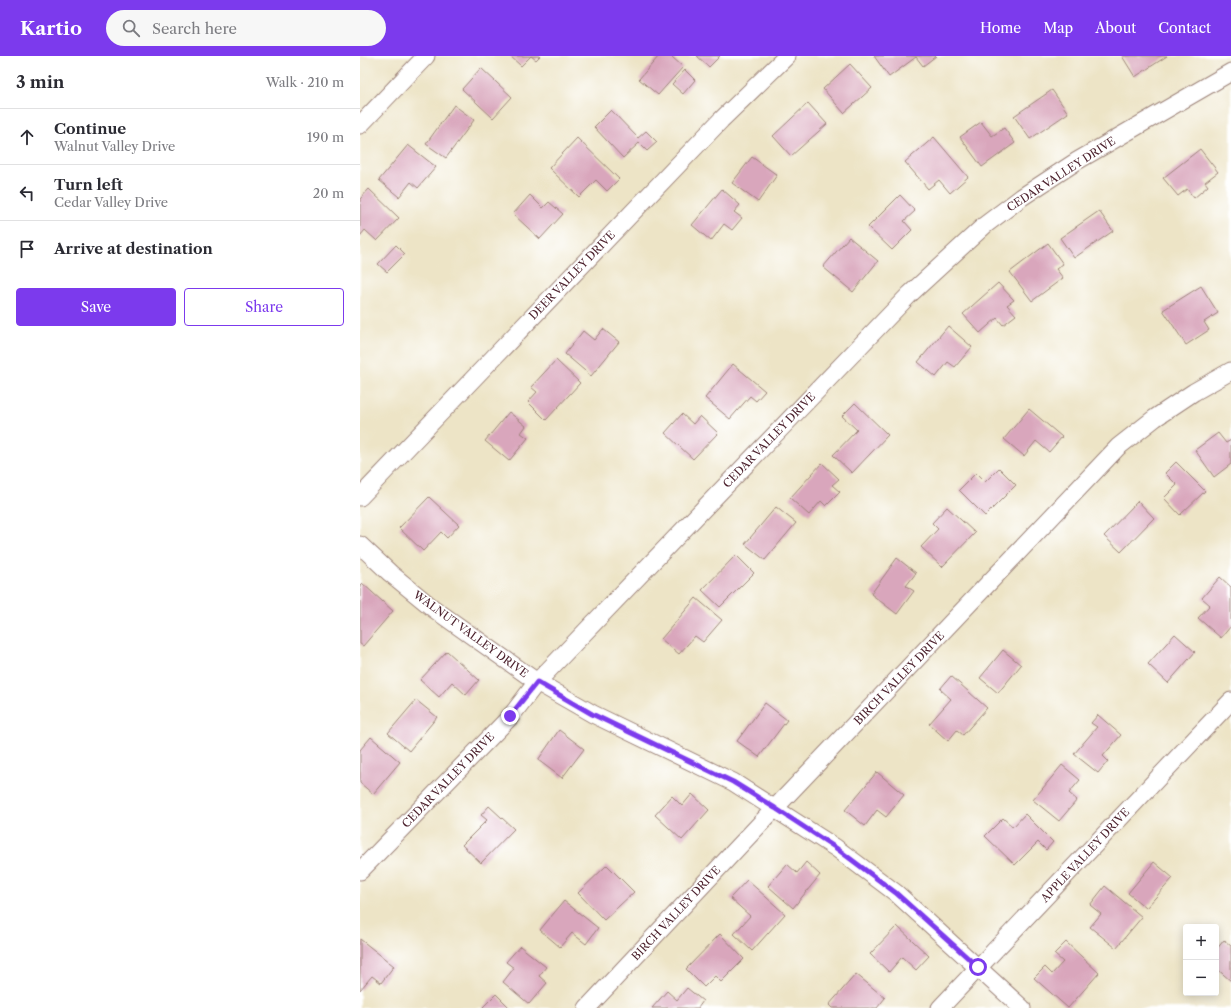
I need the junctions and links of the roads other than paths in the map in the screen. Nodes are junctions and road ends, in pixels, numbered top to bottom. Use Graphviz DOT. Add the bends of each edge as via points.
graph roads {
  1 [pos="426,56"];
  2 [pos="787,56"];
  3 [pos="1231,72"];
  4 [pos="360,125"];
  5 [pos="1231,371"];
  6 [pos="360,497"];
  7 [pos="360,545"];
  8 [pos="537,682"];
  9 [pos="1231,701"];
  10 [pos="775,808"];
  11 [pos="360,871"];
  12 [pos="978,967"];
  13 [pos="587,1008"];
  14 [pos="940,1008"];
  15 [pos="1022,1008"];
  1 -- 4 [label="street"];
  2 -- 6 [label="street, DEER VALLEY DRIVE" via="720,120"];
  3 -- 8 [label="street, CEDAR VALLEY DRIVE" via="1077,162 1022,197 985,225 910,294"];
  5 -- 10 [label="street, BIRCH VALLEY DRIVE" via="1155,418 1118,447"];
  7 -- 8 [label="street, WALNUT VALLEY DRIVE" via="434,609"];
  8 -- 10 [label="street, WALNUT VALLEY DRIVE" via="592,714 733,782"];
  8 -- 11 [label="street, CEDAR VALLEY DRIVE" via="510,716"];
  9 -- 12 [label="street, APPLE VALLEY DRIVE"];
  10 -- 12 [label="street, WALNUT VALLEY DRIVE" via="836,848 896,893"];
  10 -- 13 [label="street, BIRCH VALLEY DRIVE"];
  12 -- 14 [label="street, APPLE VALLEY DRIVE"];
  12 -- 15 [label="street, WALNUT VALLEY DRIVE"];
}
